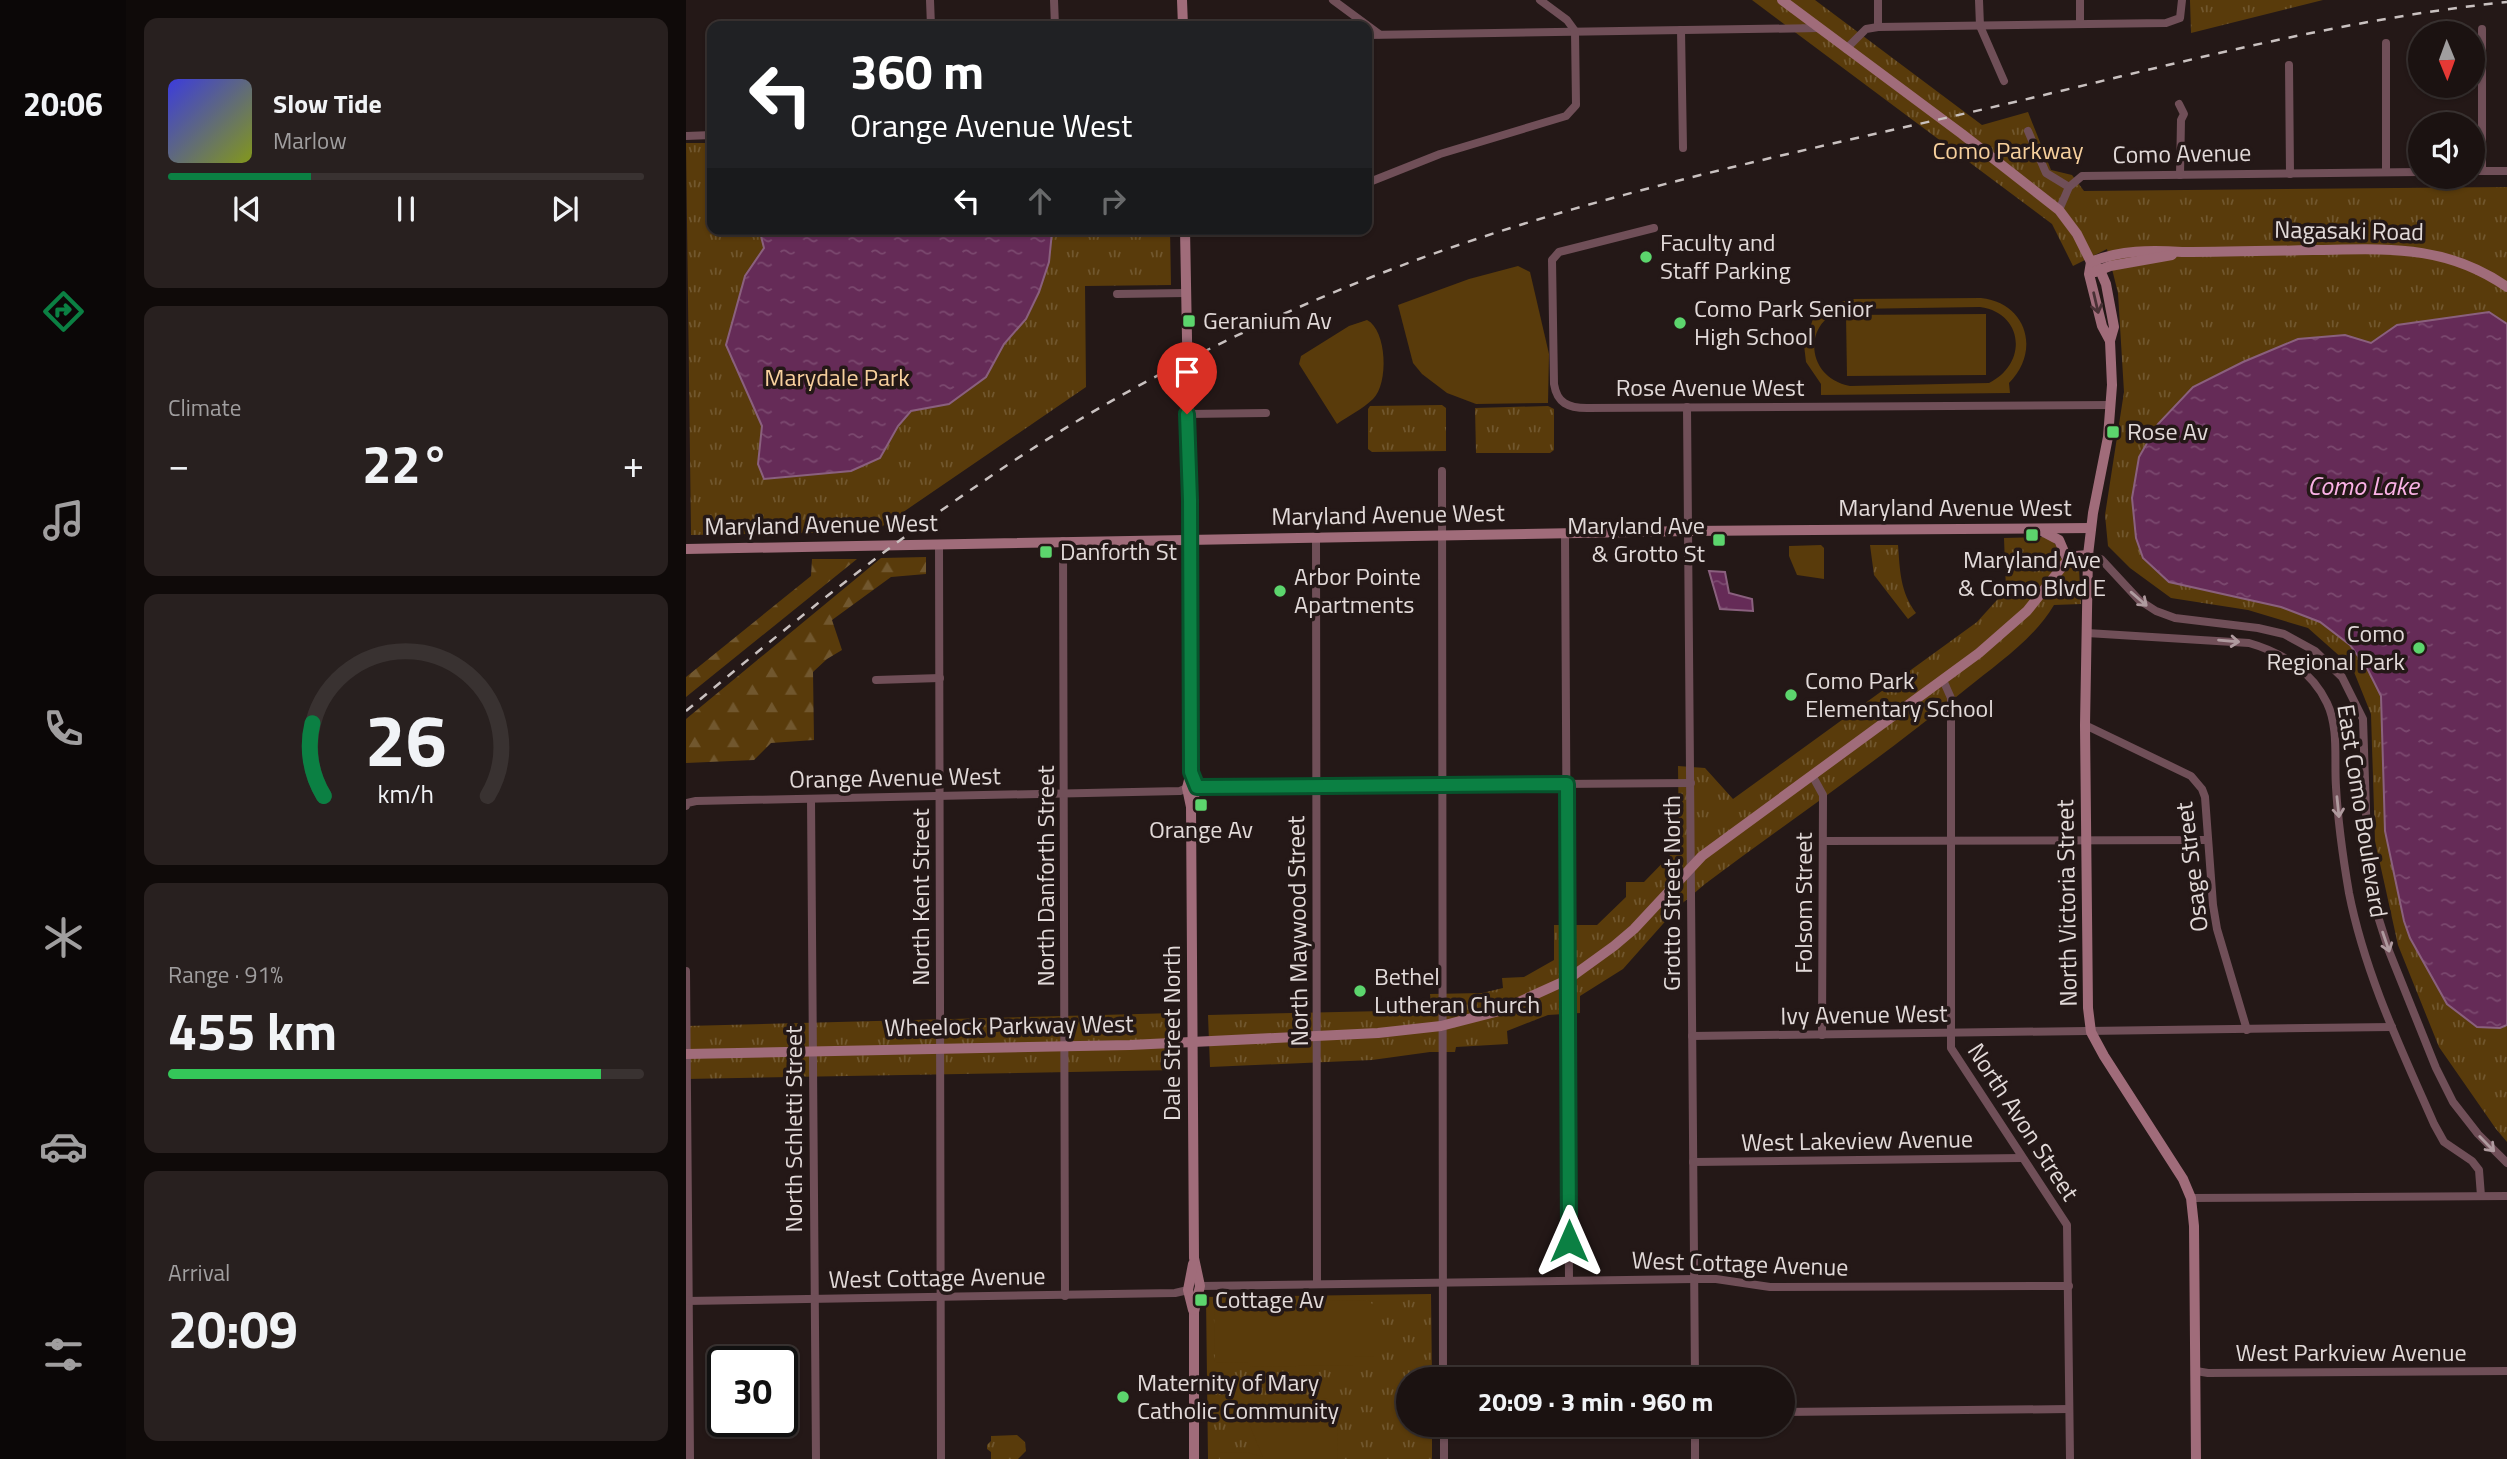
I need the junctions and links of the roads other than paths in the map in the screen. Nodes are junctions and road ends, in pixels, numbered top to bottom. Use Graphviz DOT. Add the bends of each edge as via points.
graph roads {
  1 [pos="930,0"];
  2 [pos="1054,0"];
  3 [pos="1182,0"];
  4 [pos="1333,0"];
  5 [pos="1540,0"];
  6 [pos="1782,0"];
  7 [pos="1878,0"];
  8 [pos="1979,0"];
  9 [pos="2080,0"];
  10 [pos="2182,0"];
  11 [pos="930,21"];
  12 [pos="1055,21"];
  13 [pos="1183,21"];
  14 [pos="1361,21"];
  15 [pos="2080,24"];
  16 [pos="1980,26"];
  17 [pos="1878,27"];
  18 [pos="1819,28"];
  19 [pos="1372,29"];
  20 [pos="1681,30"];
  21 [pos="1575,32"];
  22 [pos="1372,34"];
  23 [pos="1379,34"];
  24 [pos="2386,43"];
  25 [pos="1846,49"];
  26 [pos="2289,65"];
  27 [pos="2004,81"];
  28 [pos="2179,104"];
  29 [pos="2028,131"];
  30 [pos="707,135"];
  31 [pos="686,136"];
  32 [pos="1683,148"];
  33 [pos="2485,171"];
  34 [pos="2507,171"];
  35 [pos="2386,172"];
  36 [pos="2408,172"];
  37 [pos="2290,174"];
  38 [pos="2180,175"];
  39 [pos="1372,181"];
  40 [pos="2069,187"];
  41 [pos="2059,210"];
  42 [pos="1654,228"];
  43 [pos="1185,235"];
  44 [pos="2182,252"];
  45 [pos="2136,262"];
  46 [pos="2094,269"];
  47 [pos="2507,287"];
  48 [pos="1186,293"];
  49 [pos="1117,294"];
  50 [pos="2108,298"];
  51 [pos="2110,341"];
  52 [pos="2111,405"];
  53 [pos="1687,407"];
  54 [pos="1266,413"];
  55 [pos="1187,414"];
  56 [pos="1442,471"];
  57 [pos="2091,528"];
  58 [pos="2036,529"];
  59 [pos="1688,530"];
  60 [pos="1566,534"];
  61 [pos="1440,535"];
  62 [pos="1316,537"];
  63 [pos="1191,539"];
  64 [pos="1063,541"];
  65 [pos="939,544"];
  66 [pos="686,549"];
  67 [pos="2088,555"];
  68 [pos="2068,561"];
  69 [pos="2087,633"];
  70 [pos="940,678"];
  71 [pos="876,680"];
  72 [pos="1943,680"];
  73 [pos="2085,725"];
  74 [pos="1812,775"];
  75 [pos="1691,783"];
  76 [pos="1567,784"];
  77 [pos="1442,785"];
  78 [pos="1315,786"];
  79 [pos="1192,788"];
  80 [pos="1065,794"];
  81 [pos="940,796"];
  82 [pos="811,799"];
  83 [pos="687,805"];
  84 [pos="1953,840"];
  85 [pos="2208,840"];
  86 [pos="1824,841"];
  87 [pos="2087,841"];
  88 [pos="1691,866"];
  89 [pos="686,971"];
  90 [pos="1567,980"];
  91 [pos="1441,1027"];
  92 [pos="2392,1027"];
  93 [pos="2247,1030"];
  94 [pos="2091,1032"];
  95 [pos="1951,1033"];
  96 [pos="1822,1035"];
  97 [pos="1318,1036"];
  98 [pos="1692,1036"];
  99 [pos="1193,1042"];
  100 [pos="1065,1046"];
  101 [pos="939,1049"];
  102 [pos="813,1050"];
  103 [pos="686,1054"];
  104 [pos="2022,1158"];
  105 [pos="1693,1162"];
  106 [pos="2507,1163"];
  107 [pos="2481,1196"];
  108 [pos="2507,1196"];
  109 [pos="2191,1198"];
  110 [pos="1194,1258"];
  111 [pos="1694,1279"];
  112 [pos="1569,1280"];
  113 [pos="1317,1283"];
  114 [pos="1442,1283"];
  115 [pos="1200,1286"];
  116 [pos="2069,1286"];
  117 [pos="1188,1290"];
  118 [pos="942,1296"];
  119 [pos="1065,1296"];
  120 [pos="815,1299"];
  121 [pos="687,1301"];
  122 [pos="1194,1312"];
  123 [pos="1443,1367"];
  124 [pos="1695,1367"];
  125 [pos="2196,1371"];
  126 [pos="2507,1371"];
  127 [pos="2069,1409"];
  128 [pos="1795,1412"];
  129 [pos="1444,1437"];
  130 [pos="1695,1437"];
  131 [pos="690,1459"];
  132 [pos="816,1459"];
  133 [pos="941,1459"];
  134 [pos="1194,1459"];
  135 [pos="1444,1459"];
  136 [pos="1695,1459"];
  137 [pos="2070,1459"];
  138 [pos="2196,1459"];
  1 -- 11 [label="street"];
  2 -- 12 [label="street"];
  3 -- 13 [label="street"];
  4 -- 14 [label="street"];
  5 -- 21 [label="street"];
  6 -- 18 [label="street"];
  7 -- 17 [label="street"];
  8 -- 16 [label="street"];
  9 -- 15 [label="street"];
  10 -- 15 [label="street" via="2180,18 2166,23"];
  15 -- 16 [label="street"];
  16 -- 17 [label="street"];
  16 -- 27 [label="street"];
  17 -- 25 [label="street" via="1866,29"];
  18 -- 20 [label="street"];
  18 -- 25 [label="street"];
  19 -- 23 [label="street"];
  20 -- 21 [label="street"];
  20 -- 32 [label="street"];
  21 -- 23 [label="street"];
  21 -- 39 [label="street" via="1576,105 1569,115 1440,154"];
  22 -- 23 [label="street"];
  24 -- 35 [label="street"];
  25 -- 41 [label="street"];
  26 -- 37 [label="street"];
  28 -- 38 [label="street" via="2184,114"];
  29 -- 40 [label="street" via="2046,173"];
  30 -- 31 [label="street"];
  33 -- 34 [label="street"];
  35 -- 36 [label="street, Como Avenue"];
  35 -- 37 [label="street, Como Avenue"];
  37 -- 38 [label="street, Como Avenue"];
  38 -- 40 [label="street, Como Avenue" via="2082,176"];
  40 -- 41 [label="street"];
  41 -- 46 [label="street"];
  42 -- 53 [label="street, Rose Avenue West" via="1559,252 1552,260 1555,393 1568,406"];
  43 -- 48 [label="street, Dale Street North"];
  44 -- 45 [label="street"];
  44 -- 46 [label="street" via="2108,255"];
  44 -- 47 [label="street, Nagasaki Road" via="2407,249 2452,259"];
  45 -- 46 [label="street"];
  45 -- 50 [label="street" via="2115,275"];
  46 -- 50 [label="street"];
  46 -- 51 [label="street, one-way" via="2102,326"];
  48 -- 49 [label="street"];
  48 -- 55 [label="street, Dale Street North"];
  50 -- 51 [label="street" via="2113,327"];
  51 -- 52 [label="street"];
  52 -- 53 [label="street, Rose Avenue West"];
  52 -- 57 [label="street"];
  53 -- 59 [label="street, Grotto Street North"];
  54 -- 55 [label="street"];
  55 -- 63 [label="street, Dale Street North"];
  56 -- 61 [label="street"];
  57 -- 58 [label="street, Maryland Avenue West"];
  57 -- 67 [label="street, North Victoria Street"];
  58 -- 59 [label="street, Maryland Avenue West"];
  58 -- 68 [label="street" via="2059,540"];
  59 -- 60 [label="street, Maryland Avenue West"];
  59 -- 75 [label="street, Grotto Street North"];
  60 -- 61 [label="street, Maryland Avenue West"];
  60 -- 76 [label="street"];
  61 -- 62 [label="street, Maryland Avenue West"];
  61 -- 77 [label="street"];
  62 -- 63 [label="street, Maryland Avenue West"];
  62 -- 78 [label="street, North Maywood Street"];
  63 -- 64 [label="street, Maryland Avenue West"];
  63 -- 79 [label="street, Dale Street North"];
  64 -- 65 [label="street, Maryland Avenue West"];
  64 -- 80 [label="street, North Danforth Street"];
  65 -- 66 [label="street, Maryland Avenue West"];
  65 -- 70 [label="street, North Kent Street"];
  67 -- 68 [label="street"];
  67 -- 69 [label="street, North Victoria Street"];
  67 -- 106 [label="street, one-way" via="2101,559 2138,600 2155,611 2284,634 2315,651 2342,677 2363,719 2368,872 2389,951 2453,1102"];
  68 -- 72 [label="street, Wheelock Parkway West" via="2027,611"];
  69 -- 73 [label="street, North Victoria Street"];
  69 -- 92 [label="street, East Como Boulevard, one-way" via="2249,643 2273,650 2314,682 2328,704 2334,733 2350,895 2365,954"];
  70 -- 71 [label="street"];
  70 -- 81 [label="street, North Kent Street"];
  72 -- 74 [label="street, Wheelock Parkway West"];
  72 -- 84 [label="street, North Avon Street" via="1951,698"];
  73 -- 85 [label="street, Osage Street" via="2197,781 2205,797"];
  73 -- 87 [label="street, North Victoria Street"];
  74 -- 86 [label="street, Folsom Street" via="1823,795"];
  74 -- 88 [label="street, Wheelock Parkway West"];
  75 -- 76 [label="street, Orange Avenue West"];
  75 -- 88 [label="street, Grotto Street North"];
  76 -- 77 [label="street, Orange Avenue West"];
  76 -- 90 [label="street"];
  77 -- 78 [label="street, Orange Avenue West"];
  77 -- 91 [label="street"];
  78 -- 79 [label="street, Orange Avenue West"];
  78 -- 97 [label="street, North Maywood Street"];
  79 -- 80 [label="street, Orange Avenue West"];
  79 -- 99 [label="street, Dale Street North"];
  80 -- 81 [label="street, Orange Avenue West"];
  80 -- 100 [label="street, North Danforth Street"];
  81 -- 82 [label="street, Orange Avenue West"];
  81 -- 101 [label="street, North Kent Street"];
  82 -- 83 [label="street, Orange Avenue West"];
  82 -- 102 [label="street, North Schletti Street"];
  84 -- 86 [label="street"];
  84 -- 87 [label="street"];
  84 -- 95 [label="street, North Avon Street"];
  85 -- 87 [label="street"];
  85 -- 93 [label="street, Osage Street" via="2217,929"];
  86 -- 96 [label="street, Folsom Street"];
  87 -- 94 [label="street, North Victoria Street"];
  88 -- 90 [label="street, Wheelock Parkway West" via="1628,934"];
  88 -- 98 [label="street, Grotto Street North"];
  89 -- 103 [label="street"];
  90 -- 91 [label="street, Wheelock Parkway West" via="1499,1011"];
  90 -- 112 [label="street"];
  91 -- 97 [label="street, Wheelock Parkway West"];
  91 -- 114 [label="street"];
  92 -- 93 [label="street, Ivy Avenue West"];
  92 -- 107 [label="street, East Como Boulevard" via="2444,1142 2479,1170"];
  93 -- 94 [label="street, Ivy Avenue West"];
  94 -- 95 [label="street, Ivy Avenue West"];
  94 -- 109 [label="street, North Victoria Street"];
  95 -- 96 [label="street, Ivy Avenue West"];
  95 -- 104 [label="street, North Avon Street" via="1951,1048"];
  96 -- 98 [label="street, Ivy Avenue West"];
  97 -- 99 [label="street, Wheelock Parkway West"];
  97 -- 113 [label="street, North Maywood Street"];
  98 -- 105 [label="street, Grotto Street North"];
  99 -- 100 [label="street, Wheelock Parkway West"];
  99 -- 110 [label="street, Dale Street North"];
  100 -- 101 [label="street, Wheelock Parkway West"];
  100 -- 119 [label="street, North Danforth Street"];
  101 -- 102 [label="street, Wheelock Parkway West"];
  101 -- 118 [label="street, North Kent Street"];
  102 -- 103 [label="street, Wheelock Parkway West"];
  102 -- 120 [label="street, North Schletti Street"];
  103 -- 121 [label="street"];
  104 -- 105 [label="street, West Lakeview Avenue"];
  104 -- 116 [label="street, North Avon Street" via="2067,1225"];
  105 -- 111 [label="street, Grotto Street North"];
  107 -- 108 [label="street"];
  107 -- 109 [label="street"];
  109 -- 125 [label="street, North Victoria Street"];
  110 -- 115 [label="street, Dale Street North"];
  110 -- 117 [label="street, Dale Street North"];
  111 -- 112 [label="street, West Cottage Avenue"];
  111 -- 116 [label="street, West Cottage Avenue" via="1770,1287"];
  111 -- 124 [label="street, Grotto Street North"];
  112 -- 114 [label="street, West Cottage Avenue"];
  113 -- 114 [label="street, West Cottage Avenue"];
  113 -- 115 [label="street, West Cottage Avenue"];
  114 -- 123 [label="street"];
  115 -- 122 [label="street, Dale Street North"];
  116 -- 127 [label="street, North Avon Street"];
  117 -- 119 [label="street, West Cottage Avenue"];
  117 -- 122 [label="street, Dale Street North"];
  118 -- 119 [label="street, West Cottage Avenue"];
  118 -- 120 [label="street, West Cottage Avenue"];
  118 -- 133 [label="street, North Kent Street"];
  120 -- 121 [label="street, West Cottage Avenue"];
  120 -- 132 [label="street, North Schletti Street"];
  121 -- 131 [label="street"];
  122 -- 134 [label="street, Dale Street North"];
  125 -- 126 [label="street, West Parkview Avenue"];
  125 -- 138 [label="street, North Victoria Street"];
  127 -- 128 [label="street"];
  127 -- 137 [label="street, North Avon Street"];
  129 -- 135 [label="street"];
  130 -- 136 [label="street"];
}
